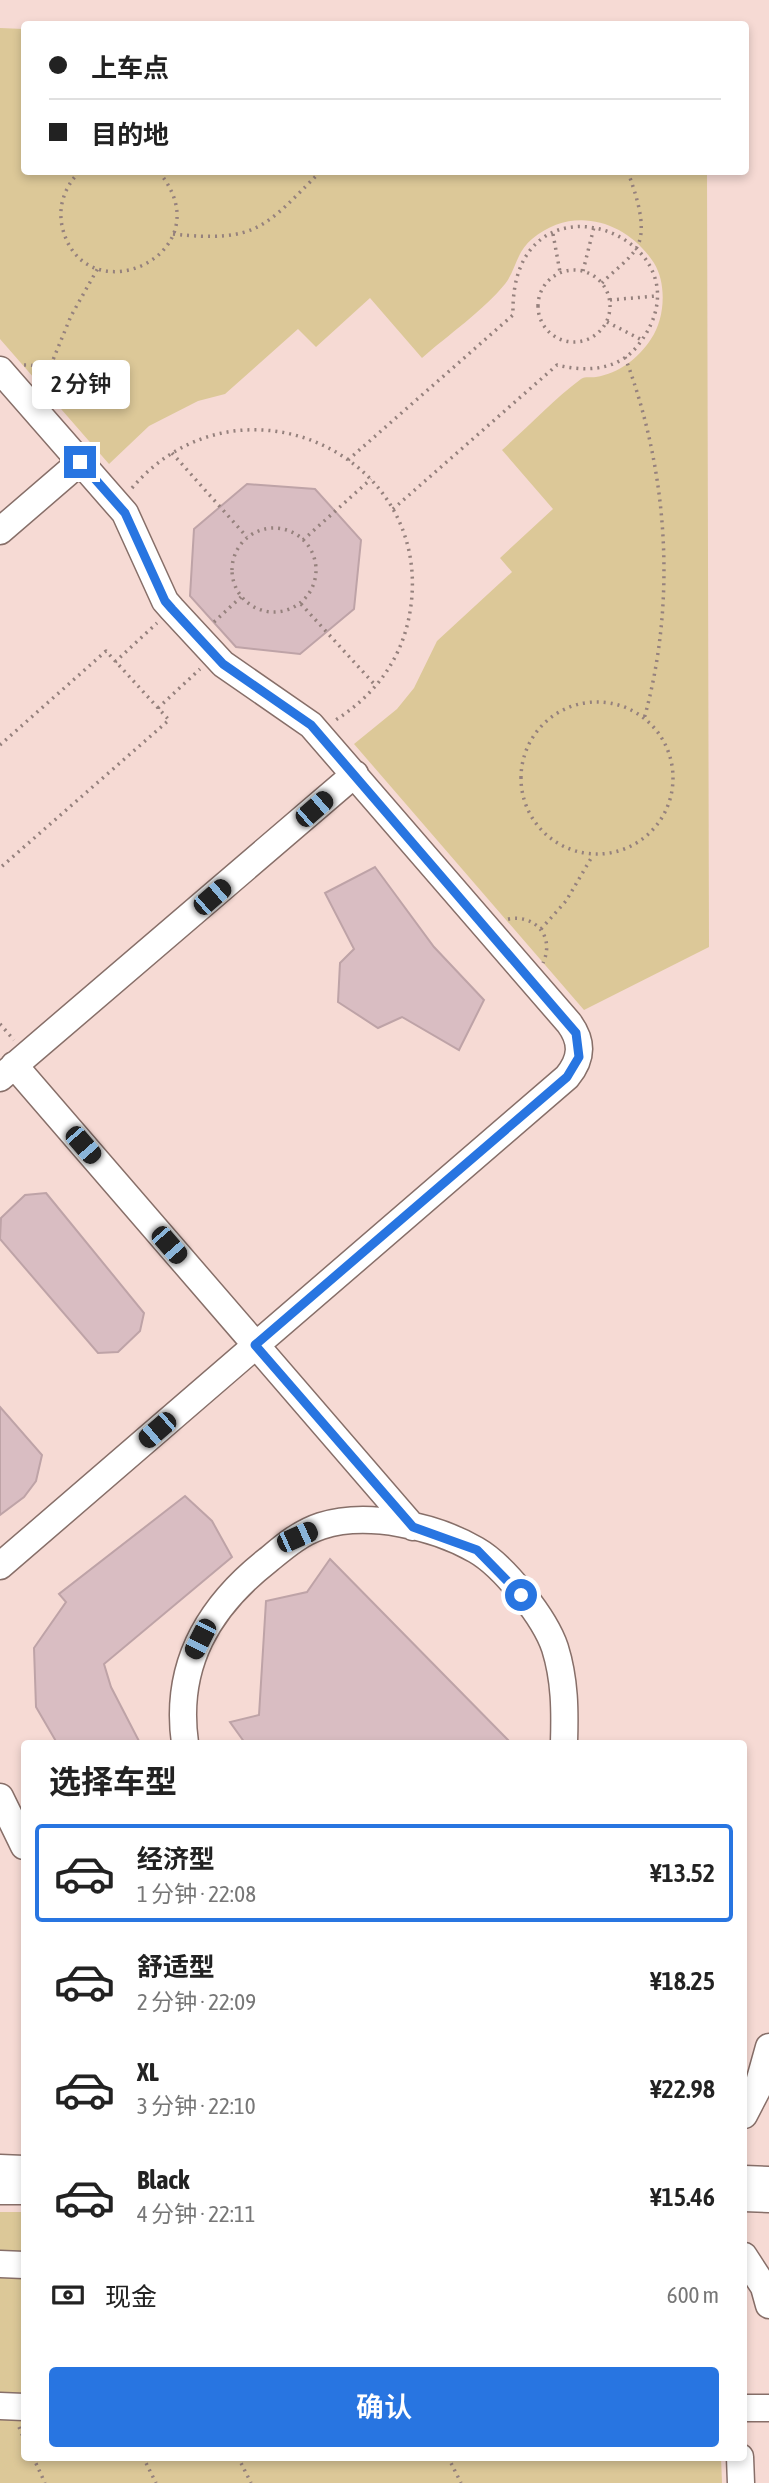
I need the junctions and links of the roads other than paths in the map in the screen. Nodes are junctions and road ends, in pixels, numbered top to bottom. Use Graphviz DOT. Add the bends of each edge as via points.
graph roads {
  1 [pos="0,370"];
  2 [pos="80,462"];
  3 [pos="0,531"];
  4 [pos="355,774"];
  5 [pos="7,1072"];
  6 [pos="255,1345"];
  7 [pos="413,1527"];
  8 [pos="0,1566"];
  9 [pos="185,1740"];
  10 [pos="564,1740"];
  11 [pos="0,1797"];
  12 [pos="21,1840"];
  13 [pos="769,2047"];
  14 [pos="747,2109"];
  15 [pos="0,2168"];
  16 [pos="21,2169"];
  17 [pos="747,2179"];
  18 [pos="769,2180"];
  19 [pos="0,2191"];
  20 [pos="21,2191"];
  21 [pos="747,2198"];
  22 [pos="769,2199"];
  23 [pos="747,2261"];
  24 [pos="0,2264"];
  25 [pos="21,2265"];
  26 [pos="769,2305"];
  27 [pos="0,2406"];
  28 [pos="21,2407"];
  29 [pos="747,2408"];
  30 [pos="769,2408"];
  31 [pos="740,2461"];
  32 [pos="741,2483"];
  1 -- 2 [label="street"];
  2 -- 3 [label="street"];
  2 -- 4 [label="street" via="125,513 172,609 223,664 317,732"];
  4 -- 5 [label="street"];
  4 -- 6 [label="street" via="576,1033 575,1068"];
  5 -- 6 [label="street"];
  6 -- 7 [label="street"];
  6 -- 8 [label="street"];
  7 -- 9 [label="street" via="376,1521 322,1526 297,1537 226,1596 193,1653 182,1700"];
  7 -- 10 [label="street" via="477,1550 533,1609 554,1647 565,1695"];
  11 -- 12 [label="street"];
  13 -- 14 [label="street"];
  15 -- 16 [label="street"];
  17 -- 18 [label="street"];
  19 -- 20 [label="street"];
  21 -- 22 [label="street"];
  23 -- 26 [label="street" via="764,2287"];
  24 -- 25 [label="street"];
  27 -- 28 [label="street"];
  29 -- 30 [label="street"];
  31 -- 32 [label="street"];
}
